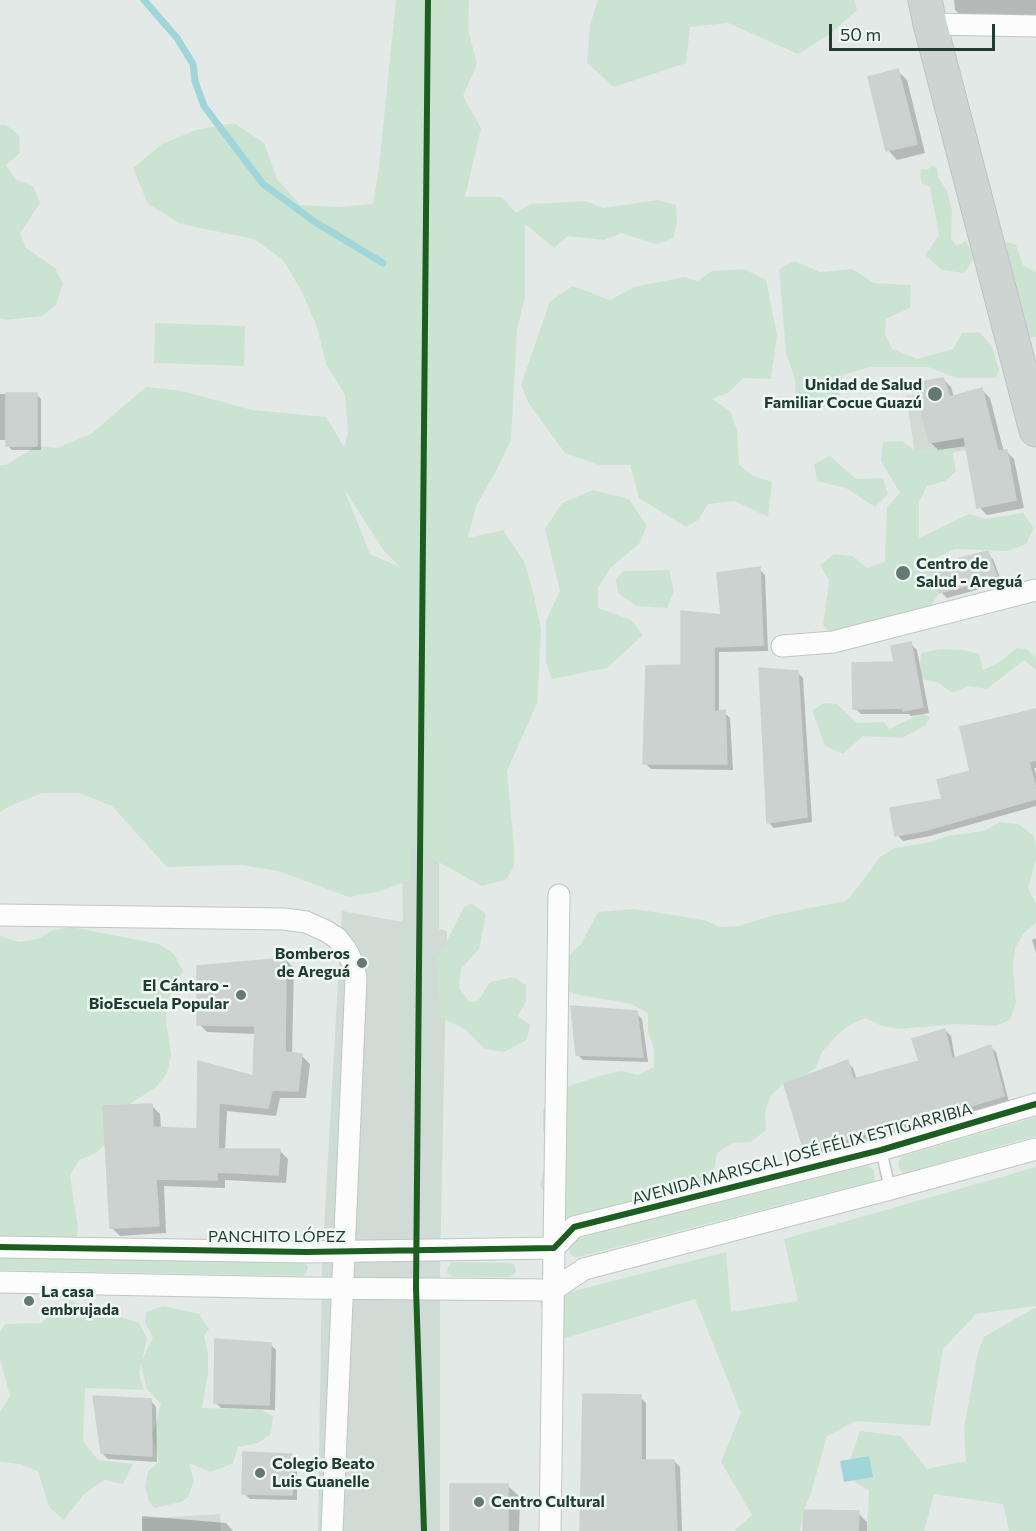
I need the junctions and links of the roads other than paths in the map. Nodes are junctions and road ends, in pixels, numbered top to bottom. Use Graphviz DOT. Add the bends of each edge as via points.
graph roads {
  1 [pos="927,12"];
  2 [pos="1036,26"];
  3 [pos="1026,352"];
  4 [pos="1036,430"];
  5 [pos="1036,590"];
  6 [pos="782,646"];
  7 [pos="559,895"];
  8 [pos="0,915"];
  9 [pos="1036,1104"];
  10 [pos="1036,1149"];
  11 [pos="881,1150"];
  12 [pos="890,1189"];
  13 [pos="0,1247"];
  14 [pos="554,1248"];
  15 [pos="344,1252"];
  16 [pos="0,1282"];
  17 [pos="342,1288"];
  18 [pos="553,1290"];
  19 [pos="332,1531"];
  20 [pos="549,1531"];
  1 -- 2 [label="street"];
  1 -- 3 [label="main road"];
  3 -- 4 [label="main road"];
  5 -- 6 [label="street" via="833,642"];
  7 -- 14 [label="street"];
  8 -- 15 [label="street" via="284,919 306,922 337,938 353,964 356,978"];
  9 -- 11 [label="street, AVENIDA MARISCAL JOSÉ FÉLIX ESTIGARRIBIA"];
  10 -- 12 [label="street"];
  11 -- 12 [label="lane"];
  11 -- 14 [label="street, AVENIDA MARISCAL JOSÉ FÉLIX ESTIGARRIBIA" via="574,1227"];
  12 -- 18 [label="street" via="584,1269"];
  13 -- 15 [label="street, PANCHITO LÓPEZ"];
  14 -- 15 [label="street, PANCHITO LÓPEZ"];
  14 -- 18 [label="street"];
  15 -- 17 [label="street"];
  16 -- 17 [label="street"];
  17 -- 18 [label="street"];
  17 -- 19 [label="street"];
  18 -- 20 [label="street"];
}
